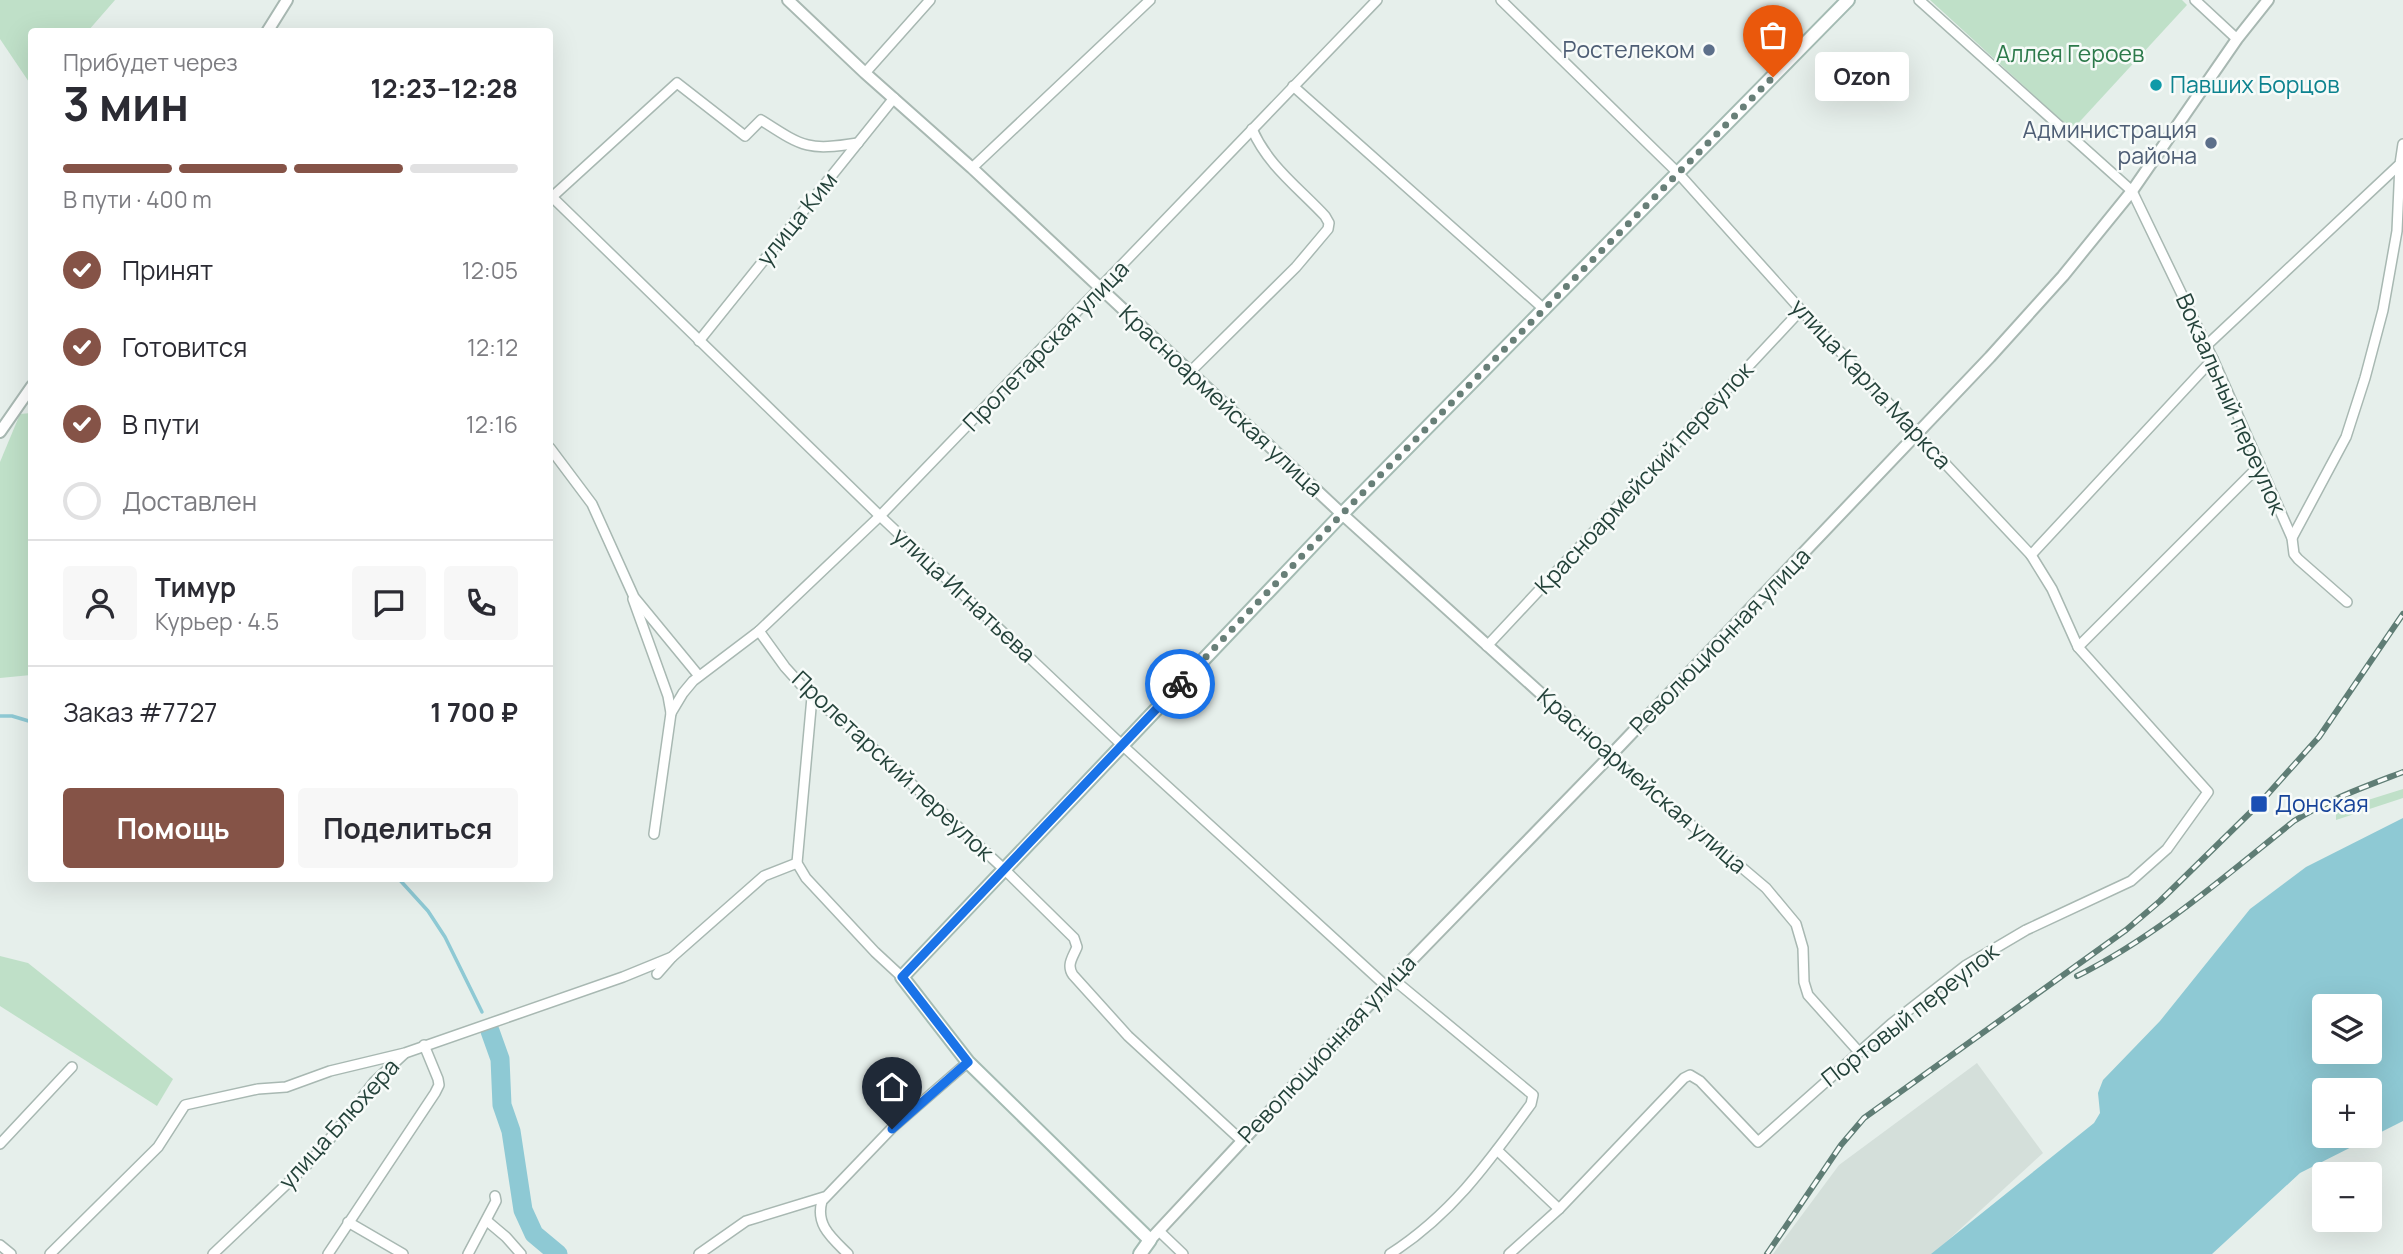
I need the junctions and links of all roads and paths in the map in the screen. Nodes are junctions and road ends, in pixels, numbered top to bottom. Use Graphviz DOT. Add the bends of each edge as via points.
graph roads {
  1 [pos="287,0"];
  2 [pos="788,0"];
  3 [pos="930,0"];
  4 [pos="1150,0"];
  5 [pos="1377,0"];
  6 [pos="1501,0"];
  7 [pos="1848,0"];
  8 [pos="1919,0"];
  9 [pos="2195,0"];
  10 [pos="2268,0"];
  11 [pos="270,28"];
  12 [pos="2238,38"];
  13 [pos="865,73"];
  14 [pos="1293,86"];
  15 [pos="894,98"];
  16 [pos="1252,130"];
  17 [pos="858,143"];
  18 [pos="2403,144"];
  19 [pos="2400,164"];
  20 [pos="972,168"];
  21 [pos="1679,174"];
  22 [pos="2132,191"];
  23 [pos="553,194"];
  24 [pos="553,198"];
  25 [pos="1101,289"];
  26 [pos="1545,310"];
  27 [pos="1801,310"];
  28 [pos="699,341"];
  29 [pos="2207,345"];
  30 [pos="2213,359"];
  31 [pos="1190,372"];
  32 [pos="28,392"];
  33 [pos="0,432"];
  34 [pos="1917,434"];
  35 [pos="553,452"];
  36 [pos="2260,465"];
  37 [pos="1342,514"];
  38 [pos="880,516"];
  39 [pos="2292,538"];
  40 [pos="2031,555"];
  41 [pos="629,587"];
  42 [pos="2347,602"];
  43 [pos="759,631"];
  44 [pos="1488,646"];
  45 [pos="2078,646"];
  46 [pos="699,676"];
  47 [pos="812,697"];
  48 [pos="671,713"];
  49 [pos="1122,744"];
  50 [pos="1610,756"];
  51 [pos="2208,792"];
  52 [pos="654,834"];
  53 [pos="797,863"];
  54 [pos="1005,870"];
  55 [pos="672,957"];
  56 [pos="657,974"];
  57 [pos="902,977"];
  58 [pos="1390,983"];
  59 [pos="424,1045"];
  60 [pos="1859,1052"];
  61 [pos="405,1053"];
  62 [pos="968,1062"];
  63 [pos="72,1067"];
  64 [pos="1241,1140"];
  65 [pos="0,1144"];
  66 [pos="1497,1150"];
  67 [pos="495,1196"];
  68 [pos="824,1197"];
  69 [pos="1559,1209"];
  70 [pos="487,1222"];
  71 [pos="348,1223"];
  72 [pos="1155,1235"];
  73 [pos="0,1245"];
  74 [pos="11,1254"];
  75 [pos="50,1254"];
  76 [pos="212,1254"];
  77 [pos="328,1254"];
  78 [pos="403,1254"];
  79 [pos="468,1254"];
  80 [pos="521,1254"];
  81 [pos="699,1254"];
  82 [pos="848,1254"];
  83 [pos="1140,1254"];
  84 [pos="1183,1254"];
  85 [pos="1390,1254"];
  86 [pos="1509,1254"];
  1 -- 11 [label="street"];
  2 -- 13 [label="street, Красноармейская улица"];
  3 -- 13 [label="street"];
  4 -- 20 [label="street"];
  5 -- 14 [label="street, Пролетарская улица"];
  6 -- 21 [label="street, улица Карла Маркса"];
  7 -- 21 [label="main road"];
  8 -- 22 [label="street"];
  9 -- 12 [label="street"];
  10 -- 12 [label="street, Революционная улица"];
  12 -- 22 [label="street, Революционная улица"];
  13 -- 15 [label="street, Красноармейская улица"];
  14 -- 16 [label="street, Пролетарская улица"];
  14 -- 26 [label="street"];
  15 -- 17 [label="street, улица Ким"];
  15 -- 20 [label="street, Красноармейская улица"];
  16 -- 25 [label="street, Пролетарская улица"];
  16 -- 31 [label="street" via="1275,168 1325,216 1328,229"];
  17 -- 23 [label="street" via="826,148 801,145 761,120 746,136 677,83"];
  17 -- 28 [label="street, улица Ким"];
  18 -- 19 [label="street"];
  19 -- 29 [label="street"];
  19 -- 39 [label="street" via="2397,231 2365,378 2346,437"];
  20 -- 25 [label="street, Красноармейская улица"];
  21 -- 26 [label="main road"];
  21 -- 27 [label="street, улица Карла Маркса"];
  22 -- 29 [label="street, Вокзальный переулок"];
  22 -- 34 [label="street, Революционная улица" via="2063,276"];
  24 -- 28 [label="street, улица Игнатьева"];
  25 -- 31 [label="street, Красноармейская улица"];
  25 -- 38 [label="street, Пролетарская улица"];
  26 -- 37 [label="main road"];
  27 -- 34 [label="street, улица Карла Маркса"];
  27 -- 44 [label="street, Красноармейский переулок"];
  28 -- 38 [label="street, улица Игнатьева"];
  29 -- 30 [label="street, Вокзальный переулок"];
  30 -- 36 [label="street, Вокзальный переулок"];
  30 -- 40 [label="street"];
  31 -- 37 [label="street, Красноармейская улица"];
  32 -- 33 [label="street"];
  34 -- 40 [label="street, улица Карла Маркса"];
  34 -- 50 [label="street, Революционная улица"];
  35 -- 41 [label="street" via="592,504"];
  36 -- 39 [label="street, Вокзальный переулок"];
  36 -- 45 [label="street"];
  37 -- 44 [label="street, Красноармейская улица"];
  37 -- 49 [label="main road"];
  38 -- 43 [label="street, Пролетарская улица"];
  38 -- 49 [label="street, улица Игнатьева"];
  39 -- 42 [label="street, Вокзальный переулок" via="2298,559"];
  40 -- 45 [label="street, улица Карла Маркса"];
  41 -- 46 [label="street"];
  41 -- 48 [label="street"];
  43 -- 46 [label="street, Пролетарская улица"];
  43 -- 47 [label="street, Пролетарский переулок"];
  44 -- 50 [label="street, Красноармейская улица"];
  45 -- 51 [label="street, улица Карла Маркса"];
  46 -- 48 [label="street, Пролетарская улица"];
  47 -- 53 [label="street"];
  47 -- 54 [label="street, Пролетарский переулок"];
  48 -- 52 [label="street"];
  49 -- 54 [label="main road"];
  49 -- 58 [label="street, улица Игнатьева"];
  50 -- 58 [label="street, Революционная улица"];
  50 -- 60 [label="street, Красноармейская улица" via="1766,888 1796,924 1808,995"];
  51 -- 60 [label="street, Портовый переулок" via="2167,849 2131,881 1965,966"];
  53 -- 55 [label="street" via="764,876"];
  53 -- 57 [label="street" via="814,887"];
  54 -- 57 [label="main road"];
  54 -- 64 [label="street, Пролетарский переулок" via="1074,938 1077,947 1069,964 1073,975 1128,1036"];
  55 -- 56 [label="street"];
  55 -- 59 [label="street"];
  57 -- 62 [label="main road"];
  58 -- 64 [label="street, Революционная улица"];
  58 -- 66 [label="street, улица Игнатьева" via="1533,1095"];
  59 -- 61 [label="street"];
  59 -- 71 [label="street" via="439,1085"];
  60 -- 69 [label="street, Портовый переулок" via="1758,1142 1690,1074"];
  61 -- 75 [label="street" via="286,1087 185,1105 158,1147"];
  61 -- 76 [label="street, улица Блюхера" via="374,1082 309,1163"];
  62 -- 68 [label="street"];
  62 -- 72 [label="main road"];
  63 -- 65 [label="street"];
  64 -- 72 [label="street, Революционная улица"];
  66 -- 69 [label="street"];
  66 -- 85 [label="street" via="1441,1216"];
  67 -- 70 [label="street"];
  68 -- 81 [label="street" via="746,1221"];
  68 -- 82 [label="street" via="822,1225"];
  69 -- 86 [label="street"];
  70 -- 79 [label="street"];
  70 -- 80 [label="street"];
  71 -- 77 [label="street"];
  71 -- 78 [label="street"];
  72 -- 83 [label="main road, Революционная улица"];
  72 -- 84 [label="street"];
  73 -- 74 [label="street"];
}
